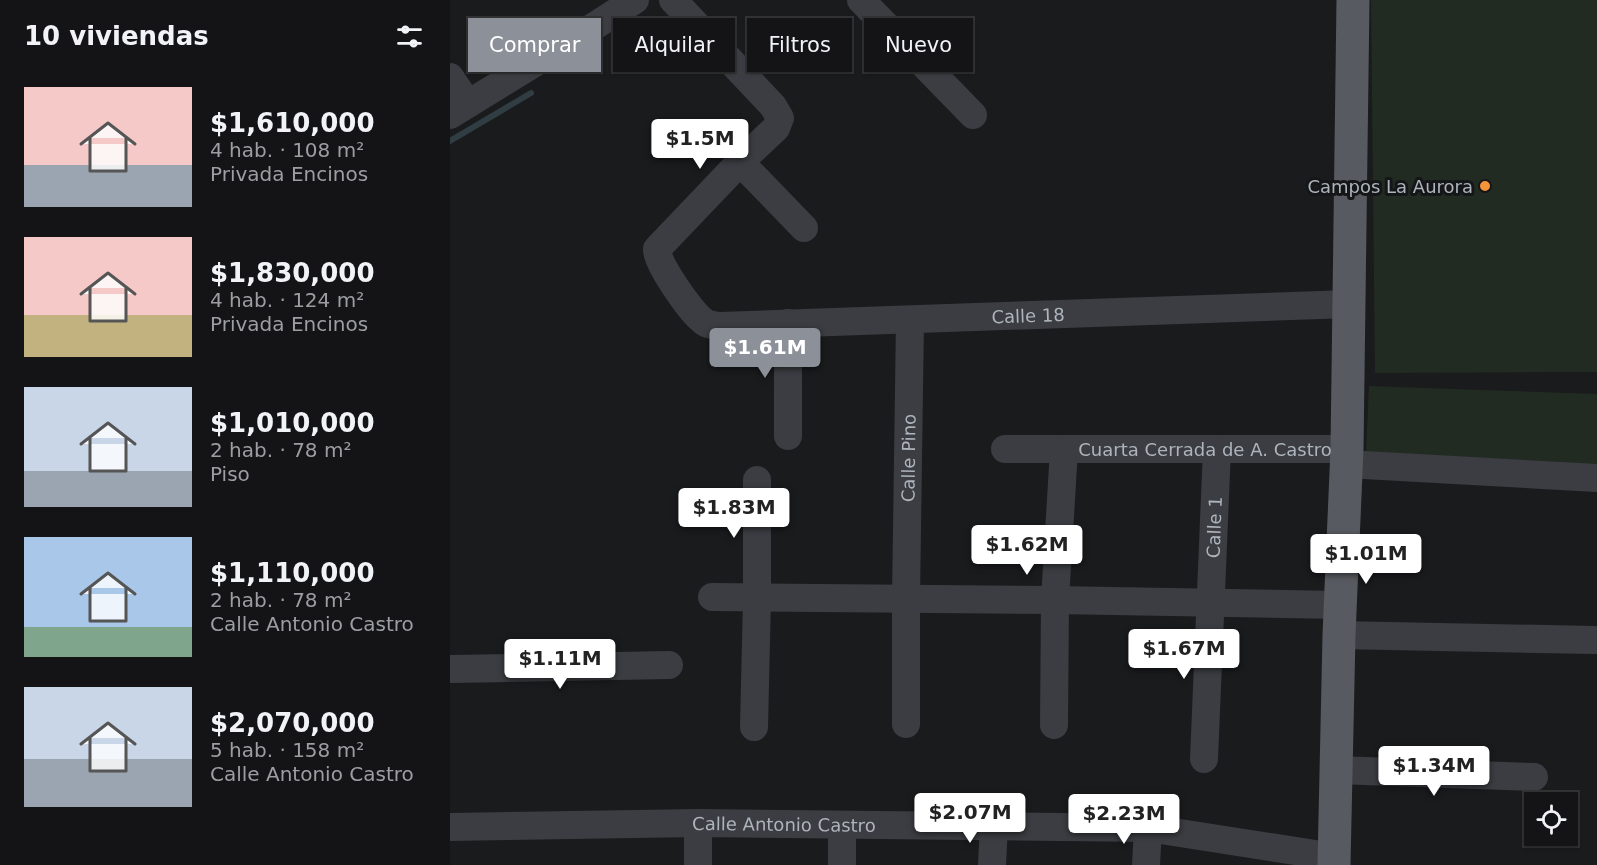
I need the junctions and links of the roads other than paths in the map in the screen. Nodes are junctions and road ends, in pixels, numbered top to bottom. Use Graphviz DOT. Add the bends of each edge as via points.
graph roads {
  1 [pos="634,0"];
  2 [pos="673,0"];
  3 [pos="861,0"];
  4 [pos="1353,0"];
  5 [pos="450,77"];
  6 [pos="459,110"];
  7 [pos="973,115"];
  8 [pos="740,162"];
  9 [pos="804,228"];
  10 [pos="1349,304"];
  11 [pos="910,320"];
  12 [pos="788,323"];
  13 [pos="788,436"];
  14 [pos="1005,449"];
  15 [pos="1064,449"];
  16 [pos="1217,449"];
  17 [pos="1346,457"];
  18 [pos="1597,478"];
  19 [pos="757,480"];
  20 [pos="712,597"];
  21 [pos="757,598"];
  22 [pos="906,598"];
  23 [pos="1055,600"];
  24 [pos="1211,603"];
  25 [pos="1340,620"];
  26 [pos="1594,640"];
  27 [pos="669,665"];
  28 [pos="450,669"];
  29 [pos="906,724"];
  30 [pos="1054,725"];
  31 [pos="754,727"];
  32 [pos="1204,759"];
  33 [pos="1337,770"];
  34 [pos="1534,777"];
  35 [pos="698,823"];
  36 [pos="842,825"];
  37 [pos="994,825"];
  38 [pos="450,827"];
  39 [pos="1148,828"];
  40 [pos="1334,861"];
  41 [pos="698,865"];
  42 [pos="842,865"];
  43 [pos="992,865"];
  44 [pos="1146,865"];
  1 -- 6 [label="street"];
  2 -- 8 [label="street" via="777,111 776,128"];
  3 -- 7 [label="street"];
  4 -- 10 [label="main road"];
  5 -- 6 [label="street"];
  8 -- 9 [label="street"];
  8 -- 12 [label="street, Calle 18" via="656,254 699,318 708,324"];
  10 -- 11 [label="street, Calle 18"];
  10 -- 17 [label="main road"];
  11 -- 12 [label="street, Calle 18"];
  11 -- 22 [label="street, Calle Pino"];
  12 -- 13 [label="street"];
  14 -- 15 [label="street, Cuarta Cerrada de A. Castro"];
  15 -- 16 [label="street, Cuarta Cerrada de A. Castro"];
  15 -- 23 [label="street"];
  16 -- 17 [label="street, Cuarta Cerrada de A. Castro"];
  16 -- 24 [label="street, Calle 1"];
  17 -- 18 [label="street, Cuarta Cerrada de A. Castro"];
  17 -- 25 [label="main road"];
  19 -- 21 [label="street"];
  20 -- 21 [label="street"];
  21 -- 22 [label="street"];
  21 -- 31 [label="street"];
  22 -- 23 [label="street"];
  22 -- 29 [label="street, Calle Pino"];
  23 -- 24 [label="street"];
  23 -- 30 [label="street"];
  24 -- 25 [label="street"];
  24 -- 32 [label="street, Calle 1"];
  25 -- 26 [label="street"];
  25 -- 33 [label="main road"];
  27 -- 28 [label="street"];
  33 -- 34 [label="street"];
  33 -- 40 [label="main road"];
  35 -- 36 [label="street, Calle Antonio Castro"];
  35 -- 38 [label="street, Calle Antonio Castro"];
  35 -- 41 [label="street"];
  36 -- 37 [label="street, Calle Antonio Castro"];
  36 -- 42 [label="street"];
  37 -- 39 [label="street, Calle Antonio Castro"];
  37 -- 43 [label="street"];
  39 -- 40 [label="street, Calle Antonio Castro"];
  39 -- 44 [label="street"];
}
